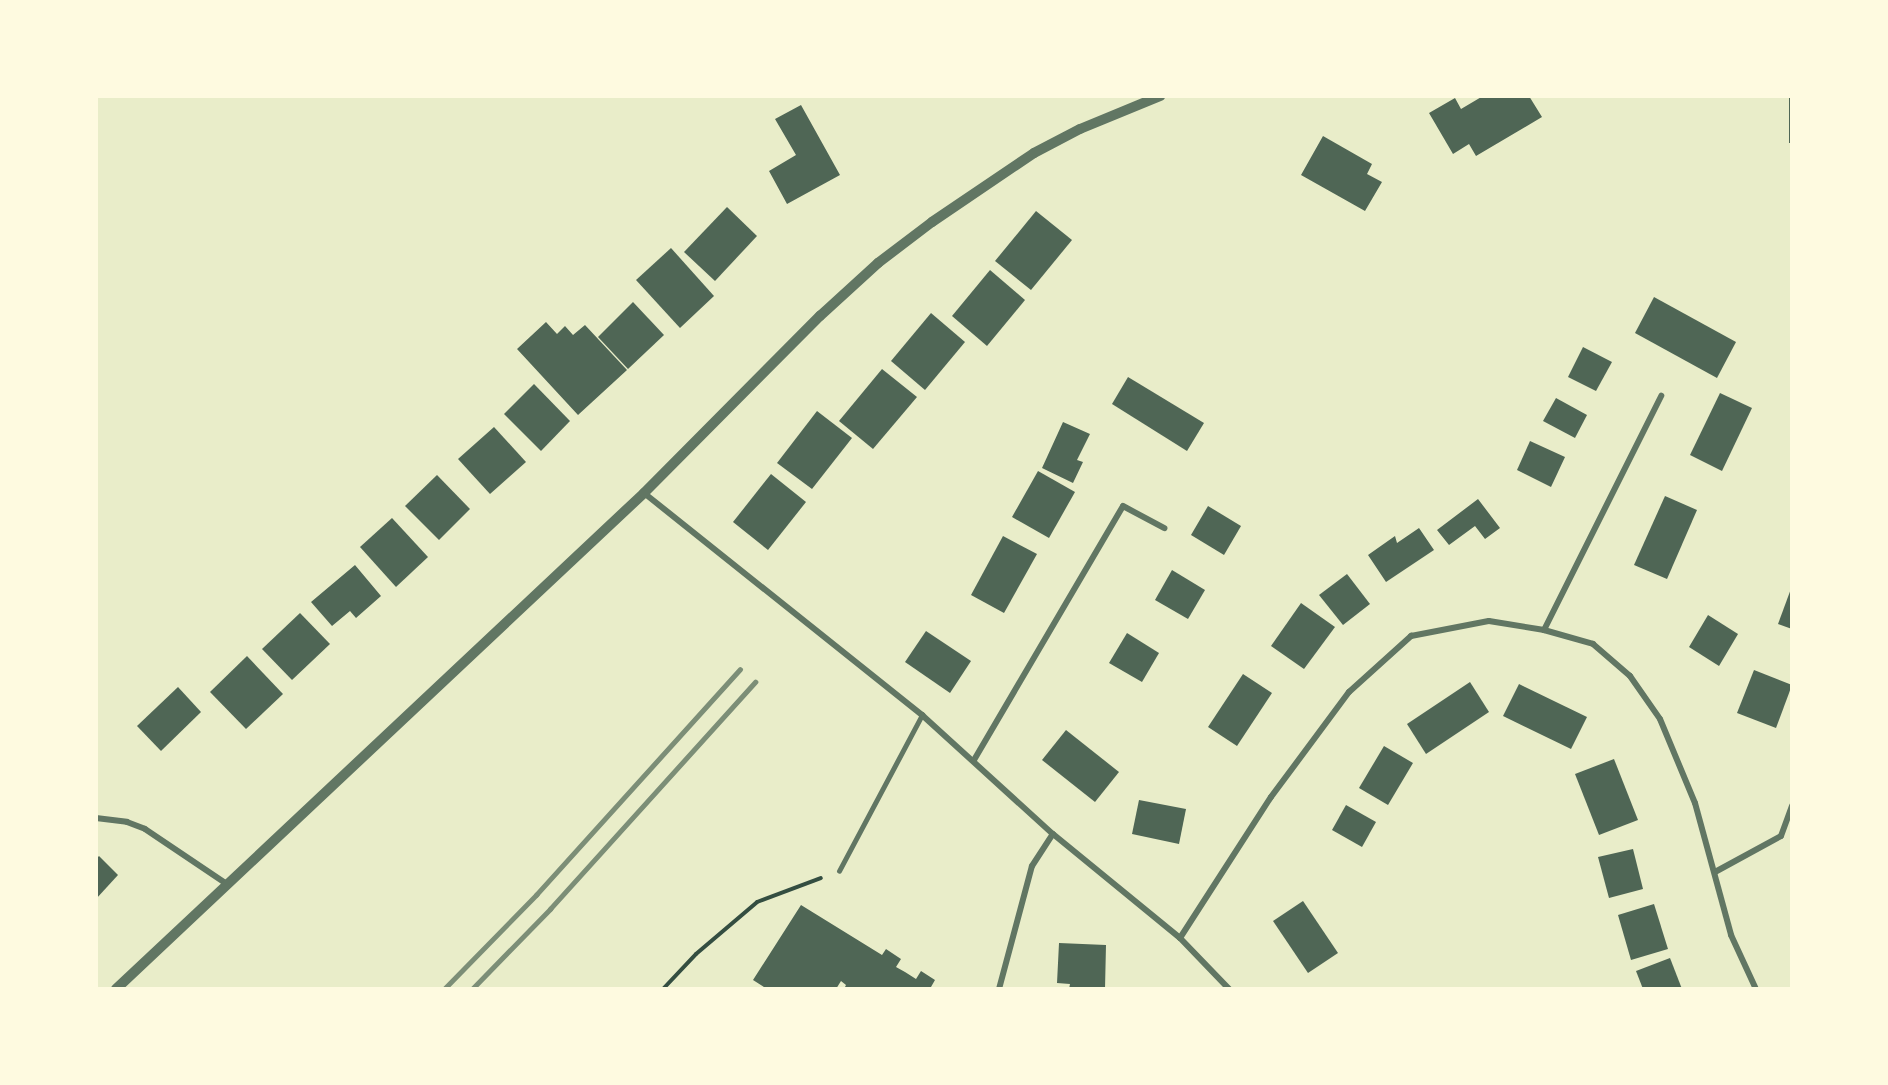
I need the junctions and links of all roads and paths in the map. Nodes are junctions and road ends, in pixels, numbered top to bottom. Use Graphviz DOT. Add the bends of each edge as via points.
graph roads {
  1 [pos="1160,96"];
  2 [pos="1661,396"];
  3 [pos="644,493"];
  4 [pos="1164,528"];
  5 [pos="1544,630"];
  6 [pos="922,715"];
  7 [pos="974,760"];
  8 [pos="1792,806"];
  9 [pos="96,818"];
  10 [pos="1053,834"];
  11 [pos="839,871"];
  12 [pos="1715,872"];
  13 [pos="227,884"];
  14 [pos="1180,938"];
  15 [pos="116,989"];
  16 [pos="663,989"];
  17 [pos="999,989"];
  18 [pos="1229,989"];
  19 [pos="1756,989"];
  1 -- 3 [label="street" via="1034,153 878,263"];
  2 -- 5 [label="street"];
  3 -- 6 [label="street"];
  3 -- 13 [label="street"];
  4 -- 7 [label="street" via="1123,506"];
  5 -- 12 [label="street" via="1593,644 1630,676 1660,719 1695,803"];
  5 -- 14 [label="street" via="1489,621 1411,636 1349,692 1271,797"];
  6 -- 7 [label="street"];
  6 -- 11 [label="lane"];
  7 -- 10 [label="street"];
  8 -- 12 [label="street" via="1781,836"];
  9 -- 13 [label="street" via="145,829"];
  10 -- 14 [label="street"];
  10 -- 17 [label="street" via="1032,866"];
  11 -- 16 [label="path" via="757,902 696,954"];
  12 -- 19 [label="street" via="1731,935"];
  13 -- 15 [label="street"];
  14 -- 18 [label="street"];
}
